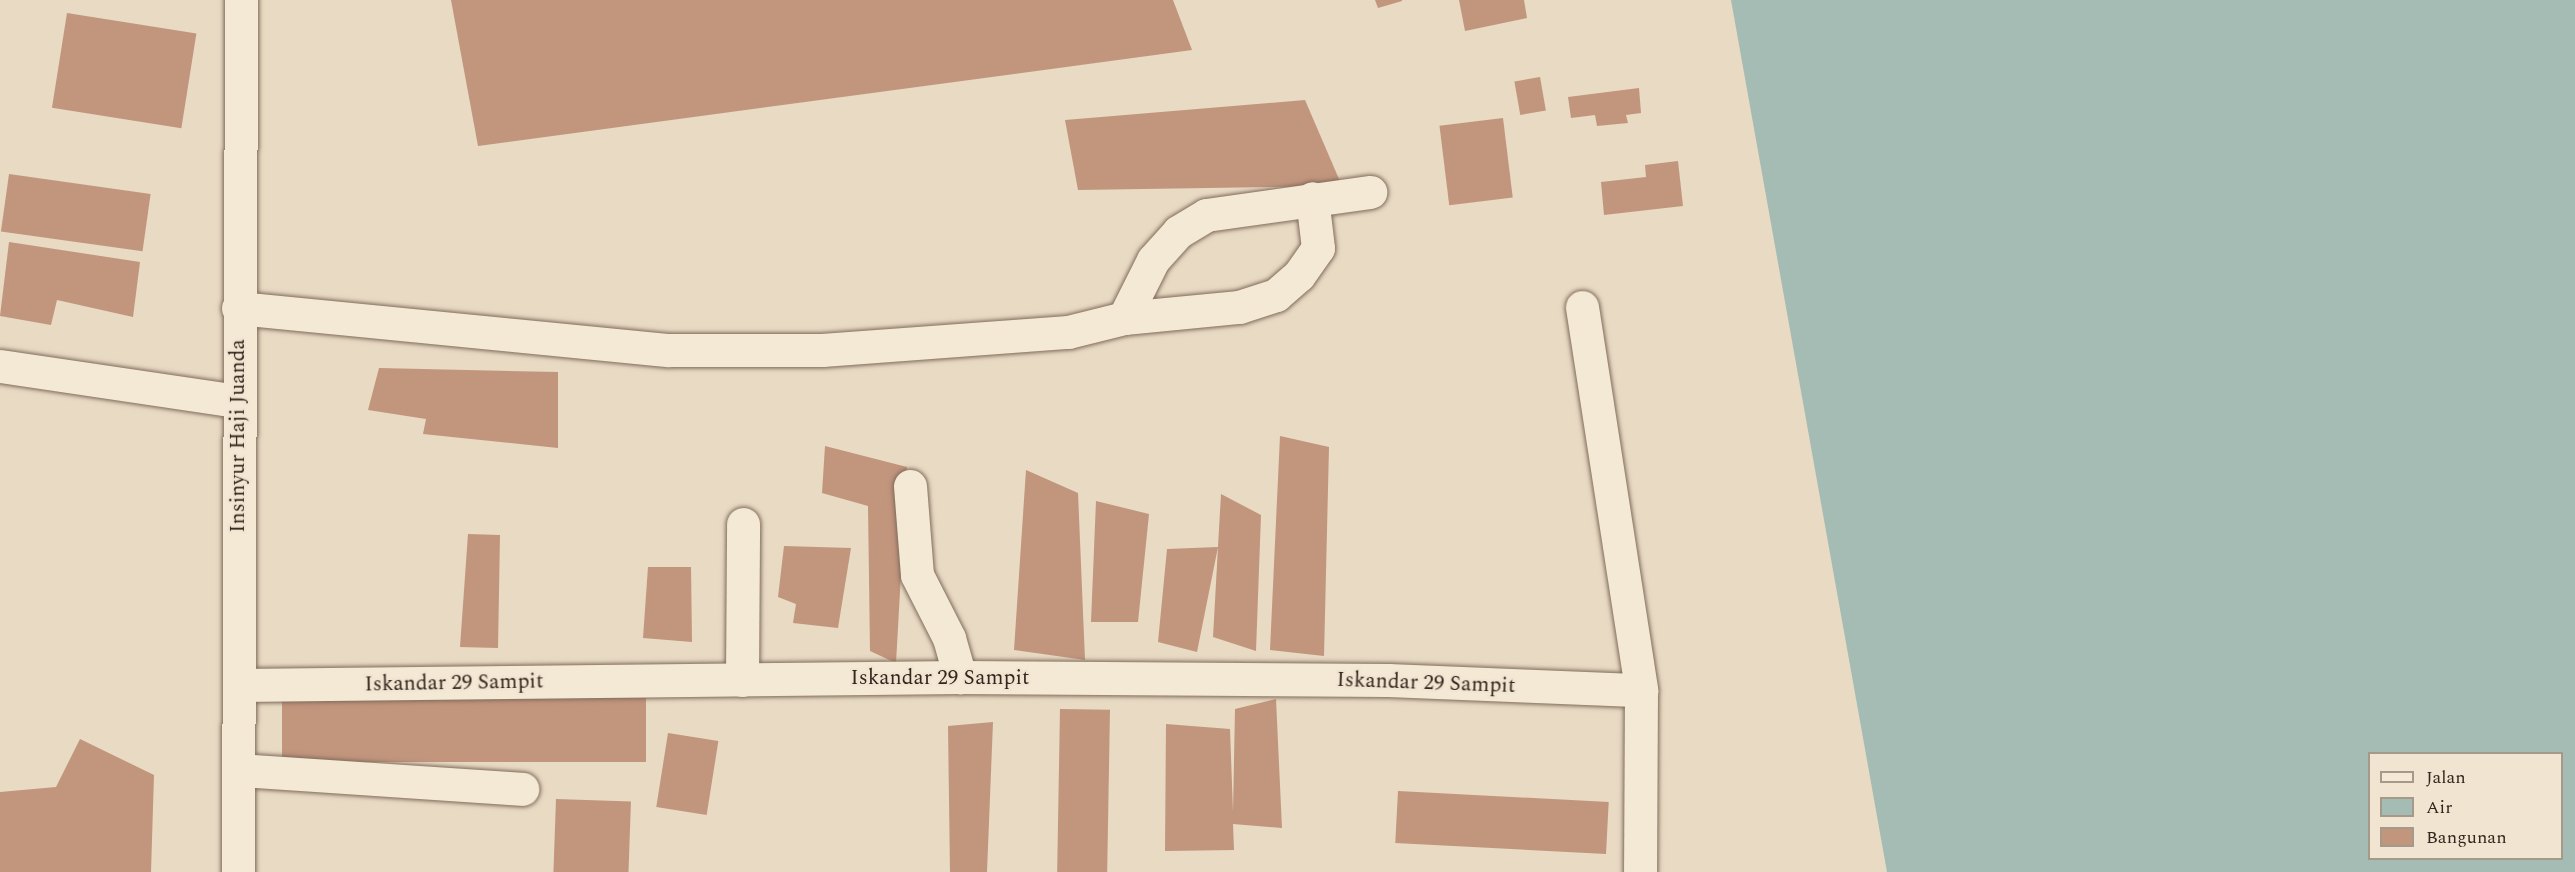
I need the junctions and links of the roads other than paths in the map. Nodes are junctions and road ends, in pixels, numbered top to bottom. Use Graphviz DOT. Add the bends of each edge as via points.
graph roads {
  1 [pos="241,0"];
  2 [pos="1370,192"];
  3 [pos="1312,198"];
  4 [pos="1582,307"];
  5 [pos="238,308"];
  6 [pos="1124,318"];
  7 [pos="0,366"];
  8 [pos="238,401"];
  9 [pos="910,486"];
  10 [pos="743,524"];
  11 [pos="960,677"];
  12 [pos="741,680"];
  13 [pos="239,685"];
  14 [pos="1641,690"];
  15 [pos="239,770"];
  16 [pos="522,789"];
  17 [pos="238,872"];
  18 [pos="1640,872"];
  1 -- 5 [label="street, Insinyur Haji Juanda"];
  2 -- 3 [label="street"];
  3 -- 6 [label="street" via="1206,214 1178,232 1153,260"];
  3 -- 6 [label="street" via="1318,248 1299,275 1276,295 1239,307"];
  4 -- 14 [label="street"];
  5 -- 6 [label="street" via="669,350 822,350 1068,332"];
  5 -- 8 [label="street, Insinyur Haji Juanda"];
  7 -- 8 [label="street"];
  8 -- 13 [label="street, Insinyur Haji Juanda"];
  9 -- 11 [label="street" via="917,575 949,638"];
  10 -- 12 [label="street"];
  11 -- 12 [label="street, Iskandar 29 Sampit"];
  11 -- 14 [label="street, Iskandar 29 Sampit" via="1388,680"];
  12 -- 13 [label="street, Iskandar 29 Sampit"];
  13 -- 15 [label="street, Insinyur Haji Juanda"];
  14 -- 18 [label="street"];
  15 -- 16 [label="street"];
  15 -- 17 [label="street, Insinyur Haji Juanda"];
}
